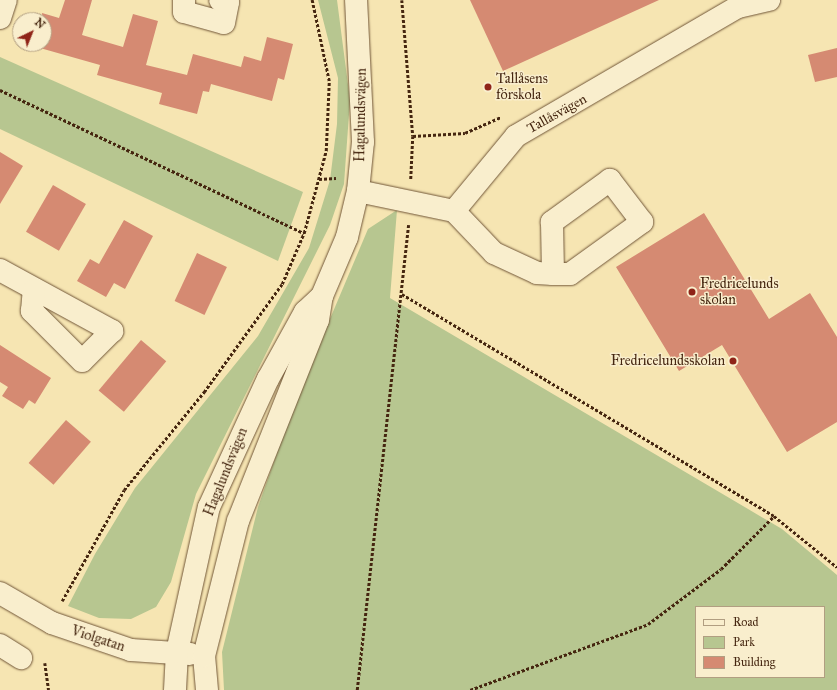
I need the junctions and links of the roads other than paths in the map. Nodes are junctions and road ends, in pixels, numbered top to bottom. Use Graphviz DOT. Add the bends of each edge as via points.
graph roads {
  1 [pos="6,0"];
  2 [pos="184,0"];
  3 [pos="220,0"];
  4 [pos="356,0"];
  5 [pos="769,0"];
  6 [pos="736,3"];
  7 [pos="0,18"];
  8 [pos="358,191"];
  9 [pos="454,211"];
  10 [pos="0,270"];
  11 [pos="553,274"];
  12 [pos="34,290"];
  13 [pos="322,296"];
  14 [pos="0,594"];
  15 [pos="0,644"];
  16 [pos="177,652"];
  17 [pos="204,656"];
  18 [pos="21,658"];
  19 [pos="175,690"];
  20 [pos="207,690"];
  1 -- 7 [label="street"];
  2 -- 3 [label="street" via="184,12 224,23 228,2"];
  4 -- 8 [label="street, Hagalundsvägen" via="364,142"];
  5 -- 6 [label="street, Tallåsvägen"];
  6 -- 9 [label="street, Tallåsvägen" via="516,136"];
  8 -- 9 [label="street"];
  8 -- 13 [label="street, Hagalundsvägen" via="347,237"];
  9 -- 11 [label="street" via="494,252 537,273"];
  10 -- 12 [label="street"];
  11 -- 11 [label="street" via="570,274 642,222 610,180 552,222"];
  13 -- 16 [label="street, Hagalundsvägen" via="305,312 268,379 209,508"];
  13 -- 17 [label="street, Hagalundsvägen" via="318,320 238,521"];
  14 -- 16 [label="street, Violgatan" via="52,623 131,650"];
  15 -- 18 [label="street"];
  16 -- 17 [label="street, Violgatan"];
  16 -- 19 [label="street, Hagalundsvägen"];
  17 -- 20 [label="street, Hagalundsvägen"];
}
